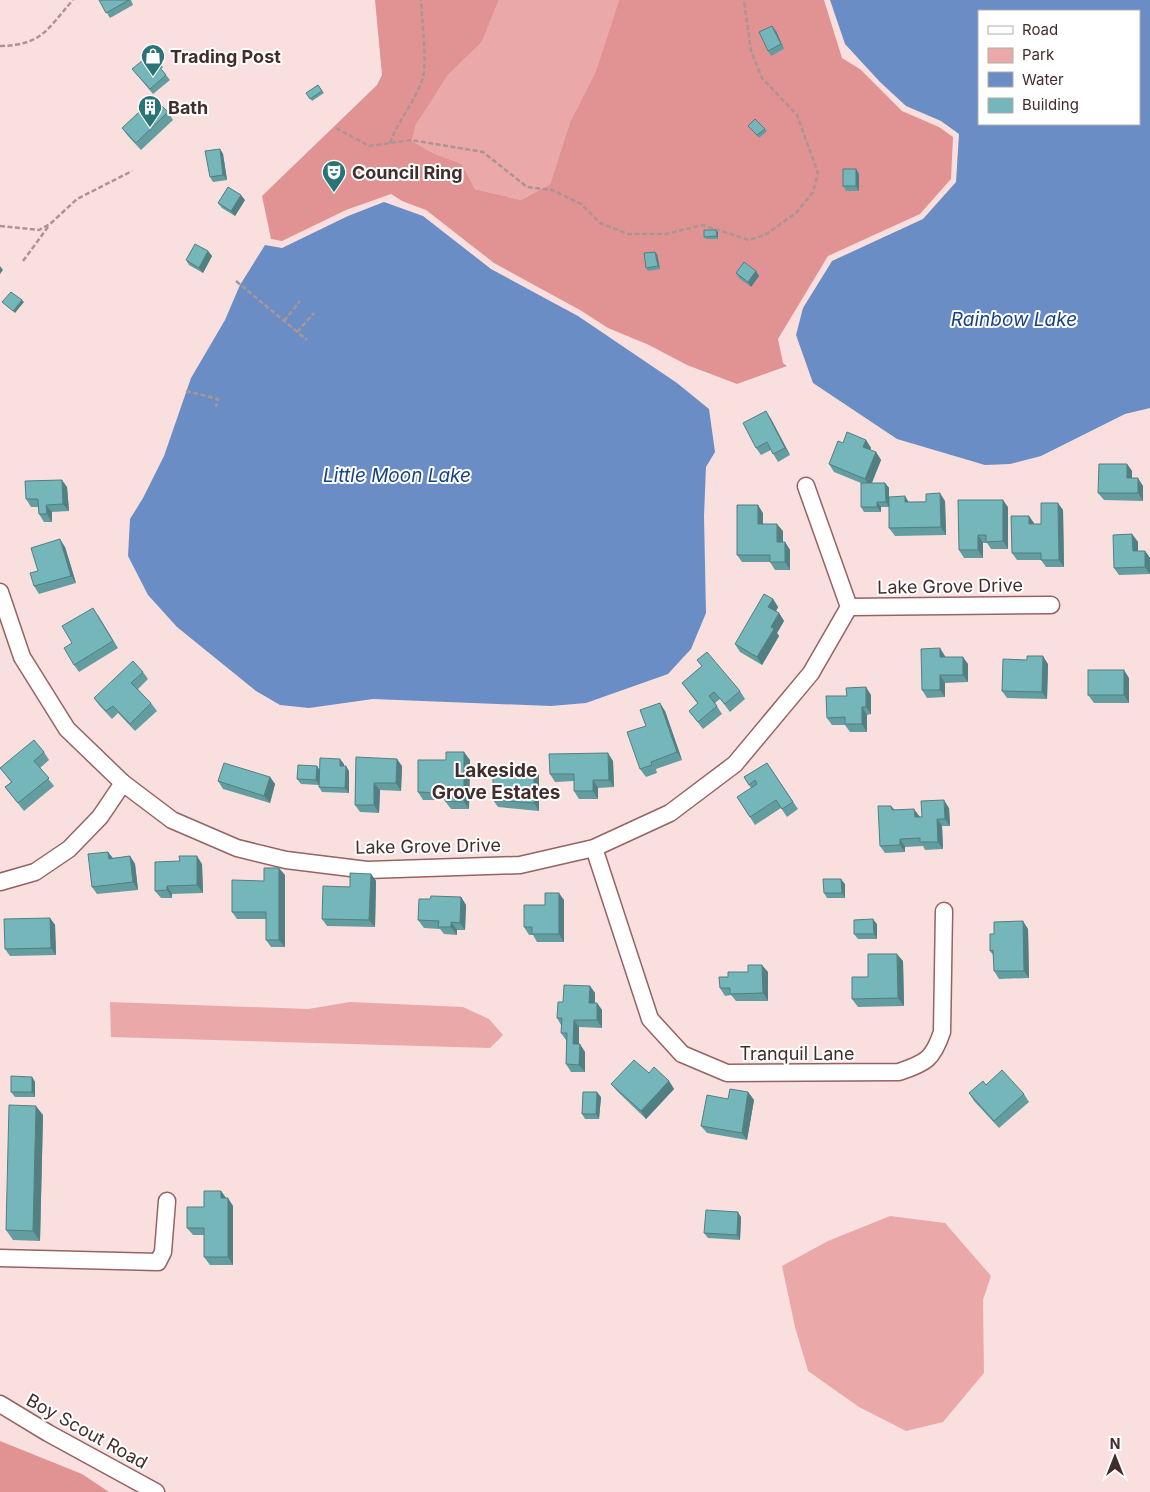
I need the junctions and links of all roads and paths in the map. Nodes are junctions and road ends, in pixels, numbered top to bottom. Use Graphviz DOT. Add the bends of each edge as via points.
graph roads {
  1 [pos="73,0"];
  2 [pos="421,0"];
  3 [pos="744,0"];
  4 [pos="0,46"];
  5 [pos="336,128"];
  6 [pos="390,143"];
  7 [pos="132,171"];
  8 [pos="50,224"];
  9 [pos="0,226"];
  10 [pos="24,261"];
  11 [pos="236,281"];
  12 [pos="300,301"];
  13 [pos="314,313"];
  14 [pos="284,321"];
  15 [pos="297,332"];
  16 [pos="307,340"];
  17 [pos="186,390"];
  18 [pos="216,407"];
  19 [pos="806,486"];
  20 [pos="0,592"];
  21 [pos="1051,605"];
  22 [pos="849,607"];
  23 [pos="123,783"];
  24 [pos="594,848"];
  25 [pos="0,882"];
  26 [pos="944,911"];
  27 [pos="167,1201"];
  28 [pos="0,1258"];
  29 [pos="0,1404"];
  30 [pos="156,1492"];
  1 -- 4 [label="path" via="52,26 35,40 16,46"];
  2 -- 6 [label="path" via="423,76 413,102 396,127"];
  3 -- 6 [label="path" via="751,51 762,78 796,115 818,173 812,192 796,213 765,235 748,240 702,225 666,234 628,234 600,223 581,204 552,190 527,187 483,152 410,140"];
  5 -- 6 [label="path" via="369,146"];
  7 -- 8 [label="path" via="77,199"];
  8 -- 9 [label="path" via="39,230"];
  8 -- 10 [label="path"];
  11 -- 14 [label="path"];
  12 -- 14 [label="path"];
  13 -- 15 [label="path"];
  14 -- 15 [label="path"];
  15 -- 16 [label="path"];
  17 -- 18 [label="path" via="218,399"];
  19 -- 22 [label="street"];
  20 -- 23 [label="street, Lake Grove Drive" via="22,657 67,729"];
  21 -- 22 [label="street, Lake Grove Drive"];
  22 -- 24 [label="street, Lake Grove Drive" via="811,673 735,764 670,814"];
  23 -- 24 [label="street, Lake Grove Drive" via="172,820 237,848 286,860 367,870 520,865"];
  23 -- 25 [label="street" via="100,817 68,849 35,872"];
  24 -- 26 [label="street, Tranquil Lane" via="650,1020 682,1054 727,1073 899,1072 923,1064 936,1050 942,1032"];
  27 -- 28 [label="street" via="163,1252 158,1262"];
  29 -- 30 [label="street, Boy Scout Road"];
}
